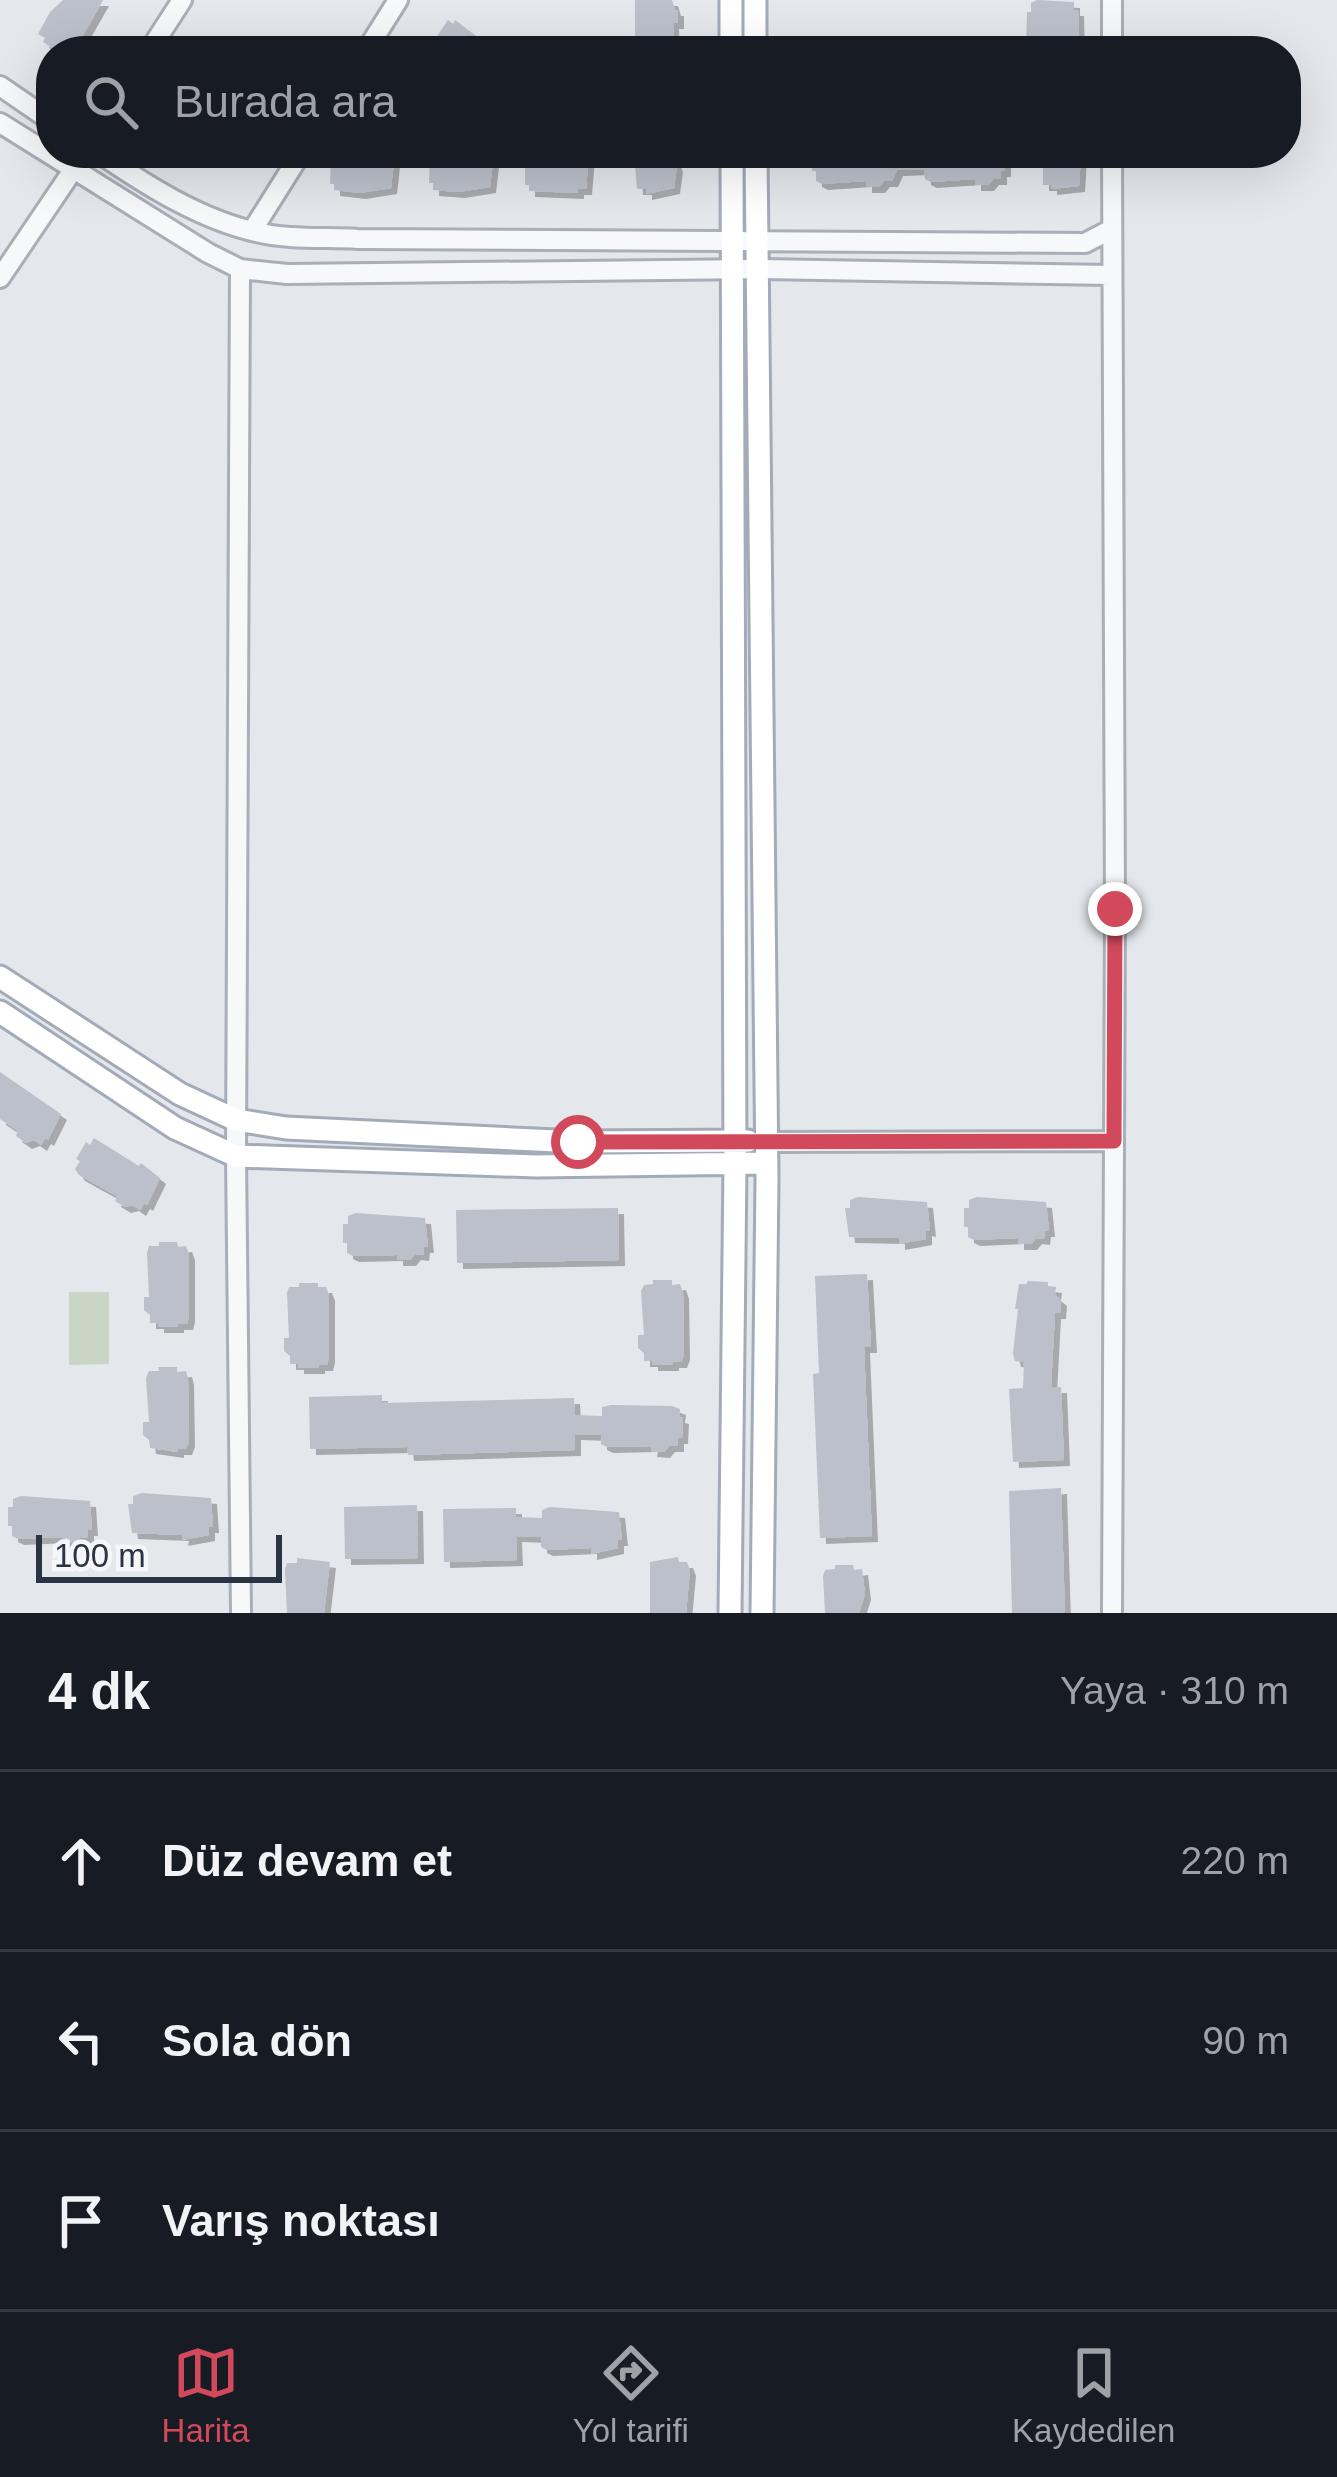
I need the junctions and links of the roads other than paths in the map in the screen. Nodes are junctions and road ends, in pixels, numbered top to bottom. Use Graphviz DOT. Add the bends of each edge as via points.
graph roads {
  1 [pos="182,0"];
  2 [pos="398,0"];
  3 [pos="731,0"];
  4 [pos="755,0"];
  5 [pos="1112,0"];
  6 [pos="159,36"];
  7 [pos="375,36"];
  8 [pos="731,36"];
  9 [pos="755,36"];
  10 [pos="1112,36"];
  11 [pos="0,86"];
  12 [pos="36,111"];
  13 [pos="0,123"];
  14 [pos="36,146"];
  15 [pos="70,168"];
  16 [pos="121,168"];
  17 [pos="292,168"];
  18 [pos="734,168"];
  19 [pos="753,168"];
  20 [pos="1112,168"];
  21 [pos="73,170"];
  22 [pos="1112,229"];
  23 [pos="252,231"];
  24 [pos="744,240"];
  25 [pos="240,268"];
  26 [pos="756,268"];
  27 [pos="733,270"];
  28 [pos="1112,275"];
  29 [pos="0,278"];
  30 [pos="0,976"];
  31 [pos="0,1012"];
  32 [pos="236,1120"];
  33 [pos="734,1141"];
  34 [pos="1114,1141"];
  35 [pos="767,1152"];
  36 [pos="236,1156"];
  37 [pos="734,1165"];
  38 [pos="241,1613"];
  39 [pos="730,1613"];
  40 [pos="762,1613"];
  41 [pos="1112,1613"];
  1 -- 6 [label="street"];
  2 -- 7 [label="street"];
  3 -- 8 [label="main road"];
  4 -- 9 [label="main road"];
  5 -- 10 [label="street"];
  11 -- 12 [label="street"];
  13 -- 14 [label="street"];
  15 -- 21 [label="street"];
  16 -- 23 [label="street"];
  17 -- 23 [label="street"];
  18 -- 24 [label="main road"];
  19 -- 24 [label="main road"];
  20 -- 22 [label="street"];
  21 -- 25 [label="street"];
  21 -- 29 [label="street"];
  22 -- 24 [label="street" via="1085,243"];
  22 -- 28 [label="street"];
  23 -- 24 [label="street" via="358,239"];
  24 -- 26 [label="main road"];
  24 -- 27 [label="main road"];
  25 -- 27 [label="street"];
  25 -- 32 [label="street"];
  26 -- 27 [label="street"];
  26 -- 28 [label="street"];
  26 -- 35 [label="main road"];
  27 -- 33 [label="main road"];
  28 -- 34 [label="street"];
  30 -- 32 [label="main road" via="180,1094"];
  31 -- 36 [label="main road" via="175,1127"];
  32 -- 33 [label="main road" via="578,1142"];
  32 -- 36 [label="street"];
  33 -- 35 [label="main road"];
  33 -- 37 [label="main road"];
  34 -- 35 [label="street"];
  34 -- 41 [label="street"];
  35 -- 37 [label="main road"];
  35 -- 40 [label="main road"];
  36 -- 37 [label="main road"];
  36 -- 38 [label="street"];
  37 -- 39 [label="main road"];
}
